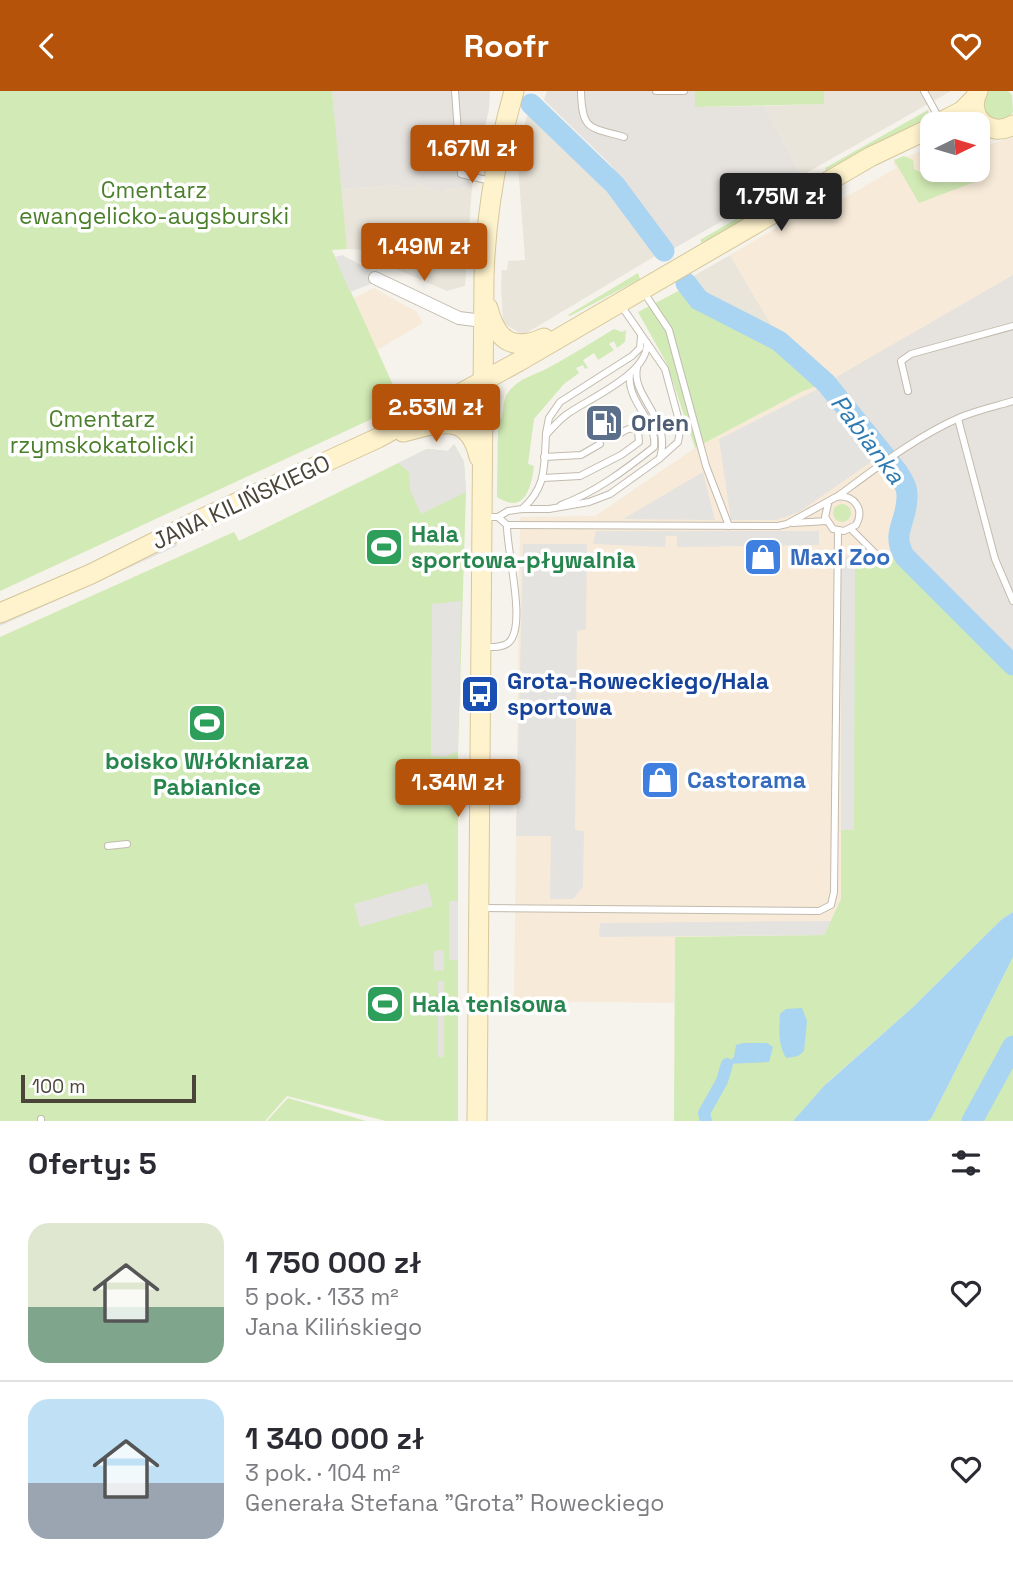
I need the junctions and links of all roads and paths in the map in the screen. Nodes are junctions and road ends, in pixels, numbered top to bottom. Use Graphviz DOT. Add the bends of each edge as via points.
graph roads {
  1 [pos="455,91"];
  2 [pos="581,91"];
  3 [pos="656,91"];
  4 [pos="684,91"];
  5 [pos="924,91"];
  6 [pos="976,95"];
  7 [pos="512,97"];
  8 [pos="929,112"];
  9 [pos="960,112"];
  10 [pos="1013,125"];
  11 [pos="990,128"];
  12 [pos="920,133"];
  13 [pos="624,138"];
  14 [pos="493,181"];
  15 [pos="484,276"];
  16 [pos="375,278"];
  17 [pos="642,289"];
  18 [pos="613,306"];
  19 [pos="483,321"];
  20 [pos="1013,326"];
  21 [pos="641,335"];
  22 [pos="647,344"];
  23 [pos="639,362"];
  24 [pos="631,372"];
  25 [pos="482,381"];
  26 [pos="908,391"];
  27 [pos="1013,401"];
  28 [pos="958,419"];
  29 [pos="619,434"];
  30 [pos="546,435"];
  31 [pos="378,438"];
  32 [pos="600,444"];
  33 [pos="544,457"];
  34 [pos="659,459"];
  35 [pos="543,478"];
  36 [pos="482,479"];
  37 [pos="836,497"];
  38 [pos="828,504"];
  39 [pos="522,509"];
  40 [pos="549,509"];
  41 [pos="490,517"];
  42 [pos="827,521"];
  43 [pos="787,524"];
  44 [pos="507,525"];
  45 [pos="729,526"];
  46 [pos="851,529"];
  47 [pos="838,531"];
  48 [pos="877,555"];
  49 [pos="1013,601"];
  50 [pos="0,613"];
  51 [pos="481,647"];
  52 [pos="127,843"];
  53 [pos="108,846"];
  54 [pos="478,908"];
  55 [pos="477,1121"];
  1 -- 14 [label="lane" via="461,174"];
  2 -- 13 [label="lane" via="582,115 591,127"];
  3 -- 4 [label="lane"];
  5 -- 8 [label="lane"];
  6 -- 9 [label="street, JANA KILIŃSKIEGO"];
  7 -- 14 [label="street"];
  10 -- 11 [label="street" via="1003,130"];
  12 -- 17 [label="street, JANA KILIŃSKIEGO" via="870,157"];
  14 -- 15 [label="street"];
  15 -- 18 [label="street" via="496,330 517,344 536,342"];
  15 -- 19 [label="street"];
  16 -- 19 [label="street" via="464,320"];
  17 -- 18 [label="street, JANA KILIŃSKIEGO"];
  17 -- 45 [label="lane" via="669,330 706,467"];
  18 -- 21 [label="lane"];
  18 -- 25 [label="street, JANA KILIŃSKIEGO"];
  19 -- 25 [label="street"];
  20 -- 26 [label="lane" via="911,353 901,361"];
  21 -- 22 [label="lane"];
  21 -- 30 [label="lane" via="640,348 632,356 560,402"];
  22 -- 23 [label="lane"];
  22 -- 34 [label="lane" via="666,369 680,431 674,448"];
  23 -- 24 [label="lane"];
  23 -- 34 [label="lane" via="637,380 662,429"];
  24 -- 30 [label="lane" via="563,417"];
  24 -- 40 [label="lane" via="629,382 652,431 654,447 580,498"];
  25 -- 31 [label="street, JANA KILIŃSKIEGO"];
  25 -- 36 [label="street"];
  27 -- 28 [label="lane"];
  28 -- 37 [label="lane"];
  28 -- 49 [label="lane" via="995,559"];
  29 -- 35 [label="lane" via="634,428 639,442 580,475"];
  30 -- 33 [label="lane"];
  31 -- 36 [label="street" via="454,423 474,442"];
  31 -- 50 [label="street, JANA KILIŃSKIEGO"];
  32 -- 33 [label="lane" via="581,456"];
  33 -- 35 [label="lane"];
  34 -- 40 [label="lane" via="610,494"];
  35 -- 39 [label="lane" via="534,498"];
  36 -- 41 [label="street"];
  37 -- 38 [label="lane"];
  37 -- 46 [label="lane" via="849,497 858,506 859,519"];
  38 -- 42 [label="lane"];
  38 -- 43 [label="lane"];
  39 -- 40 [label="lane"];
  39 -- 41 [label="lane"];
  41 -- 44 [label="lane"];
  41 -- 51 [label="street"];
  42 -- 43 [label="lane"];
  42 -- 47 [label="lane"];
  43 -- 45 [label="lane"];
  44 -- 45 [label="lane"];
  44 -- 51 [label="lane" via="514,634 504,645"];
  46 -- 47 [label="lane"];
  46 -- 48 [label="lane"];
  47 -- 54 [label="lane" via="831,905 819,911"];
  51 -- 54 [label="street"];
  52 -- 53 [label="lane"];
  54 -- 55 [label="street"];
}
